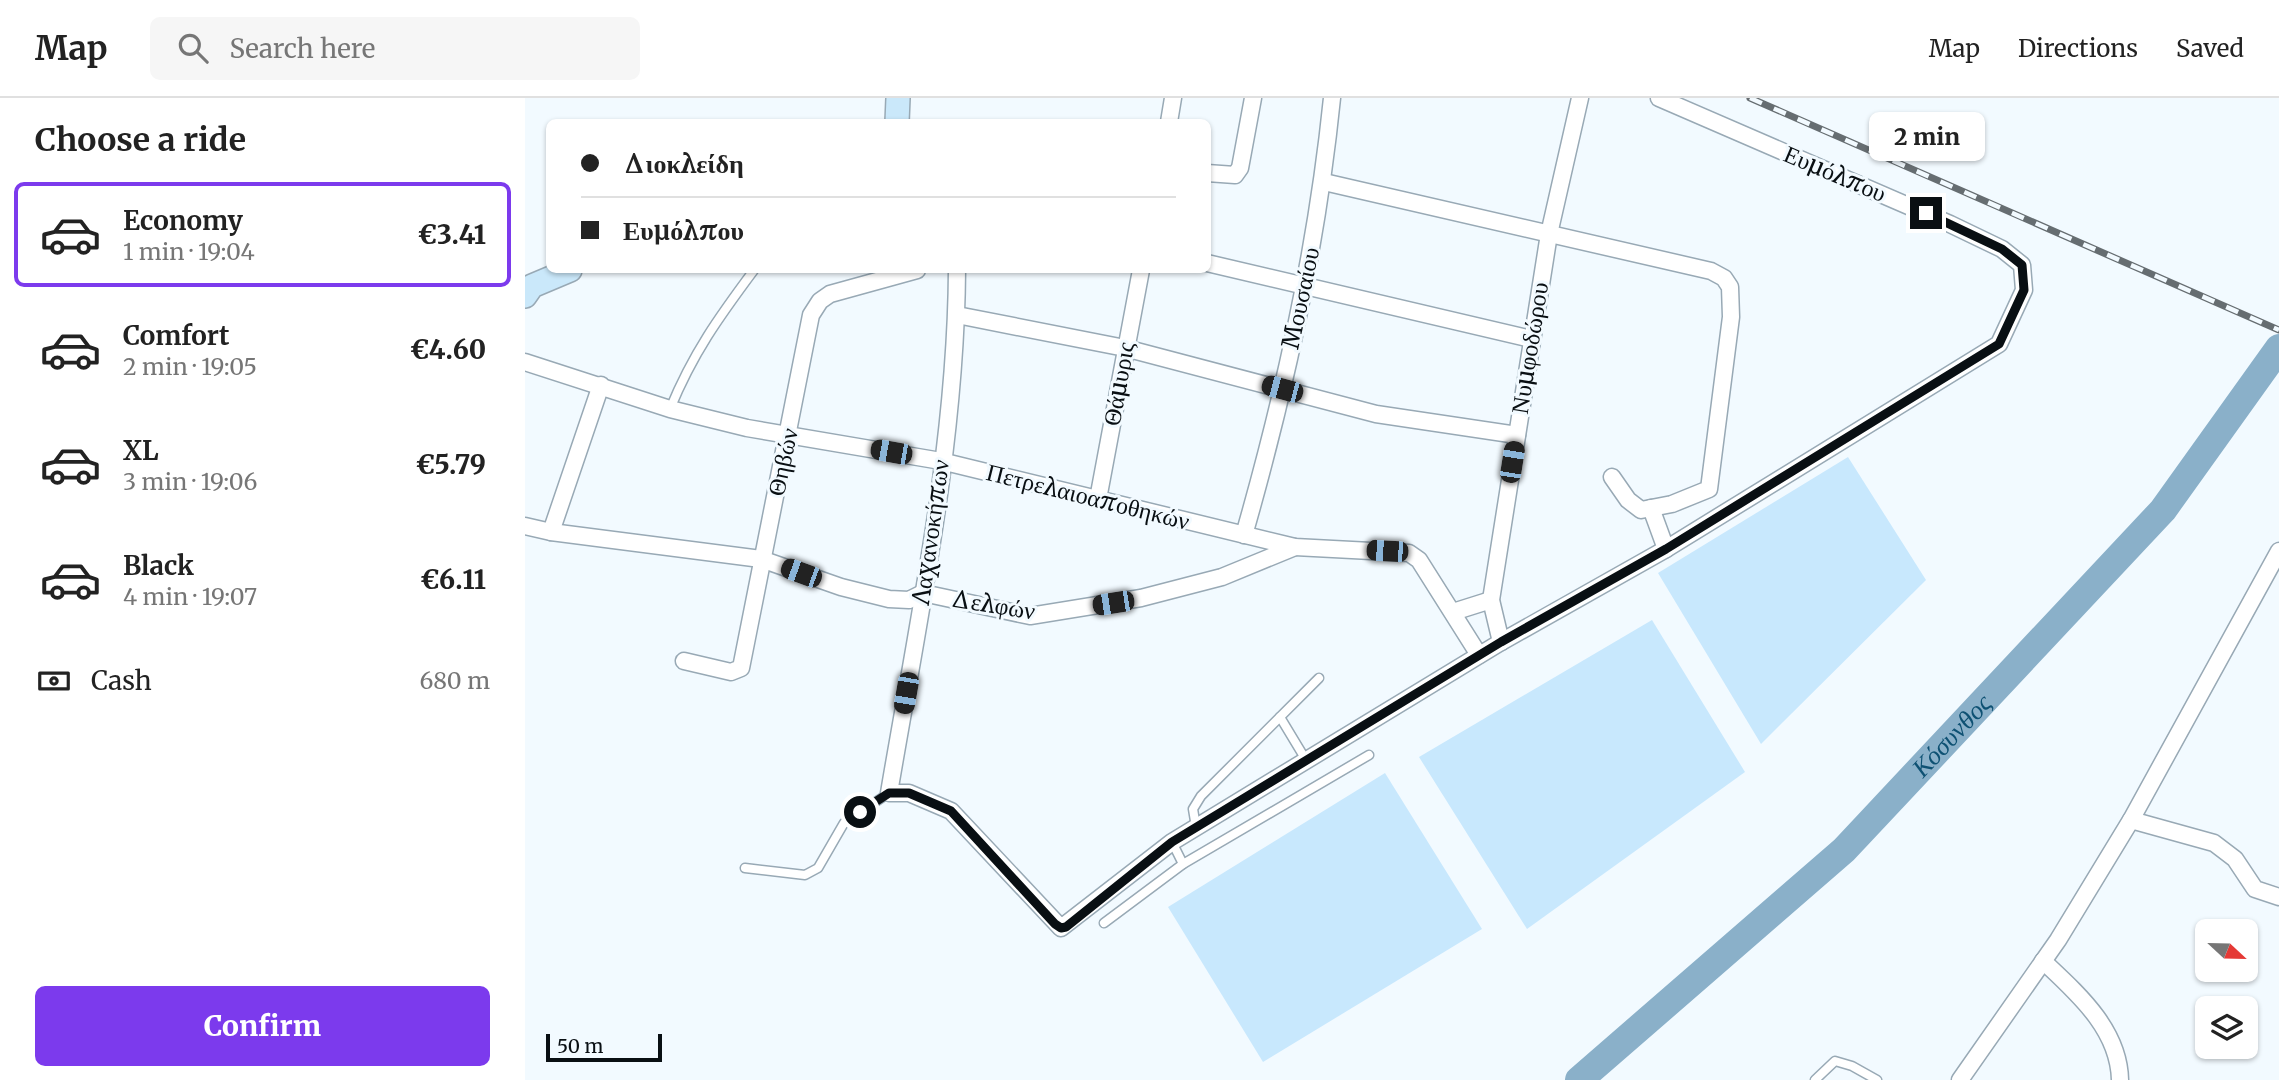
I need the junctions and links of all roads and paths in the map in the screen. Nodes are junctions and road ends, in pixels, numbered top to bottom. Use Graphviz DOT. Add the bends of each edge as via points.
graph roads {
  1 [pos="898,98"];
  2 [pos="1173,98"];
  3 [pos="1253,98"];
  4 [pos="1332,98"];
  5 [pos="1580,98"];
  6 [pos="1659,98"];
  7 [pos="897,119"];
  8 [pos="1170,119"];
  9 [pos="1211,173"];
  10 [pos="1324,182"];
  11 [pos="1549,234"];
  12 [pos="1211,264"];
  13 [pos="563,273"];
  14 [pos="752,273"];
  15 [pos="906,273"];
  16 [pos="957,273"];
  17 [pos="1141,273"];
  18 [pos="1305,286"];
  19 [pos="527,288"];
  20 [pos="957,315"];
  21 [pos="1531,339"];
  22 [pos="1125,348"];
  23 [pos="525,362"];
  24 [pos="601,385"];
  25 [pos="1282,389"];
  26 [pos="670,408"];
  27 [pos="789,435"];
  28 [pos="1517,435"];
  29 [pos="941,461"];
  30 [pos="1612,477"];
  31 [pos="1098,499"];
  32 [pos="1651,508"];
  33 [pos="525,526"];
  34 [pos="551,533"];
  35 [pos="1244,535"];
  36 [pos="1295,547"];
  37 [pos="1666,549"];
  38 [pos="2279,551"];
  39 [pos="761,559"];
  40 [pos="923,593"];
  41 [pos="1491,600"];
  42 [pos="1453,612"];
  43 [pos="1501,642"];
  44 [pos="1479,655"];
  45 [pos="684,661"];
  46 [pos="1319,678"];
  47 [pos="1280,717"];
  48 [pos="1369,755"];
  49 [pos="1306,760"];
  50 [pos="889,793"];
  51 [pos="2131,820"];
  52 [pos="1196,827"];
  53 [pos="1172,842"];
  54 [pos="1183,864"];
  55 [pos="745,868"];
  56 [pos="2279,897"];
  57 [pos="1104,923"];
  58 [pos="2043,961"];
  59 [pos="1815,1080"];
  60 [pos="1877,1080"];
  61 [pos="1960,1080"];
  62 [pos="2120,1080"];
  1 -- 7 [label="street"];
  2 -- 8 [label="street"];
  3 -- 9 [label="street" via="1240,167 1235,175"];
  4 -- 10 [label="street, Μουσαίου"];
  5 -- 11 [label="street, Νυμφοδώρου"];
  6 -- 37 [label="street, Ευμόλπου" via="2002,249 2022,265 2024,290 1999,344"];
  10 -- 11 [label="street"];
  10 -- 18 [label="street, Μουσαίου"];
  11 -- 21 [label="street, Νυμφοδώρου"];
  11 -- 32 [label="street" via="1711,271 1730,287 1731,317 1709,489"];
  12 -- 18 [label="street"];
  13 -- 19 [label="street"];
  14 -- 26 [label="lane" via="708,330"];
  15 -- 27 [label="street, Θηβών" via="830,294 820,301 811,315"];
  16 -- 20 [label="street, Λαχανοκήπων"];
  17 -- 22 [label="street, Θάμυρις"];
  18 -- 21 [label="street"];
  18 -- 25 [label="street, Μουσαίου"];
  20 -- 22 [label="street"];
  20 -- 29 [label="street, Λαχανοκήπων"];
  21 -- 28 [label="street, Νυμφοδώρου"];
  22 -- 25 [label="street"];
  22 -- 31 [label="street, Θάμυρις"];
  23 -- 24 [label="street, Πετρελαιοαποθηκών"];
  24 -- 26 [label="street, Πετρελαιοαποθηκών"];
  24 -- 34 [label="street"];
  25 -- 28 [label="street" via="1376,414"];
  25 -- 35 [label="street, Μουσαίου"];
  26 -- 27 [label="street, Πετρελαιοαποθηκών"];
  27 -- 29 [label="street, Πετρελαιοαποθηκών"];
  27 -- 39 [label="street, Θηβών"];
  28 -- 41 [label="street, Νυμφοδώρου"];
  29 -- 31 [label="street, Πετρελαιοαποθηκών"];
  29 -- 40 [label="street, Λαχανοκήπων"];
  30 -- 32 [label="street" via="1636,508"];
  31 -- 35 [label="street, Πετρελαιοαποθηκών"];
  32 -- 37 [label="street"];
  33 -- 34 [label="street, Δελφών"];
  34 -- 39 [label="street, Δελφών"];
  35 -- 36 [label="street, Πετρελαιοαποθηκών"];
  36 -- 40 [label="street, Δελφών" via="1222,577 1141,598 1030,616"];
  36 -- 42 [label="street, Πετρελαιοαποθηκών" via="1409,553 1419,560"];
  37 -- 43 [label="street"];
  38 -- 51 [label="street"];
  39 -- 40 [label="street, Δελφών" via="889,598 909,600"];
  39 -- 45 [label="street, Θηβών" via="741,668 737,672"];
  40 -- 50 [label="street, Λαχανοκήπων"];
  41 -- 42 [label="street"];
  41 -- 43 [label="street, Νυμφοδώρου"];
  42 -- 44 [label="street"];
  43 -- 44 [label="street"];
  44 -- 49 [label="street"];
  46 -- 47 [label="lane"];
  47 -- 49 [label="lane"];
  47 -- 52 [label="lane" via="1201,796 1193,809"];
  48 -- 54 [label="lane"];
  49 -- 52 [label="street"];
  50 -- 53 [label="street" via="909,793 951,811 1061,928"];
  50 -- 55 [label="lane" via="844,823 818,868 805,875"];
  51 -- 56 [label="street" via="2214,843 2235,859 2255,889"];
  51 -- 58 [label="street"];
  52 -- 53 [label="street"];
  53 -- 54 [label="lane"];
  54 -- 57 [label="lane"];
  58 -- 61 [label="street"];
  58 -- 62 [label="street" via="2079,994 2104,1028 2119,1059"];
  59 -- 60 [label="lane" via="1835,1061"];
}
